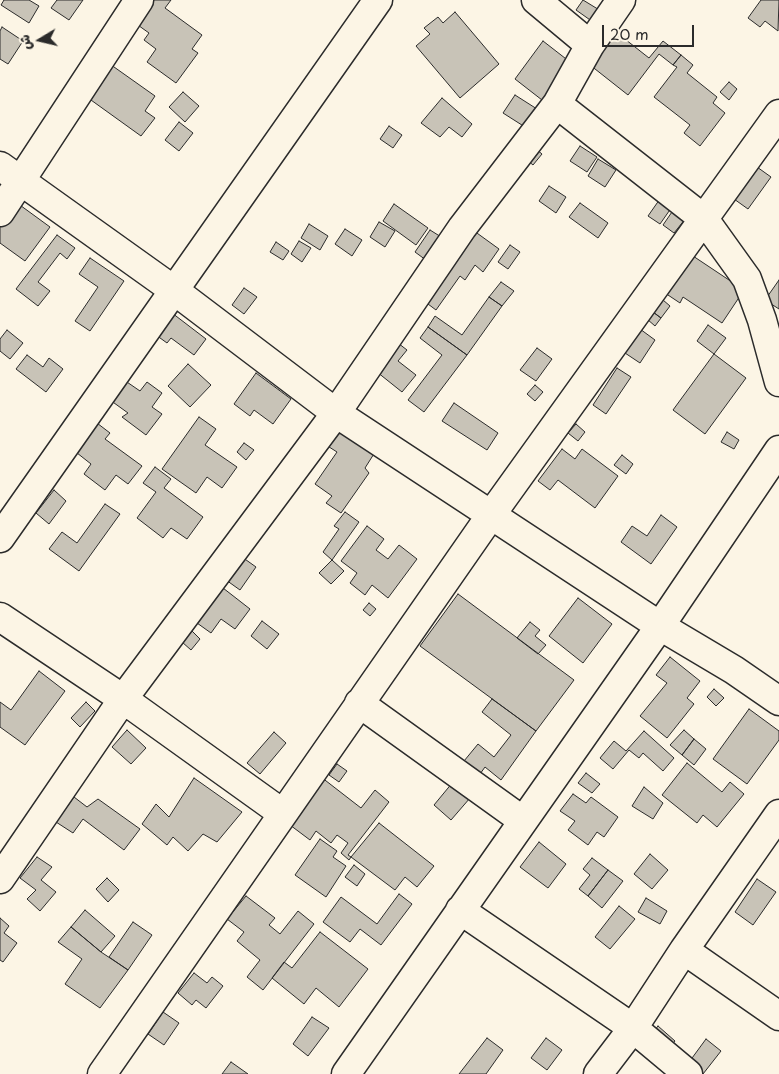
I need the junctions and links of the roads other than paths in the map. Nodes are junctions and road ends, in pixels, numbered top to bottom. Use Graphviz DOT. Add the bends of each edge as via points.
graph roads {
  1 [pos="139,0"];
  2 [pos="378,0"];
  3 [pos="536,0"];
  4 [pos="621,0"];
  5 [pos="590,44"];
  6 [pos="557,104"];
  7 [pos="779,114"];
  8 [pos="11,173"];
  9 [pos="0,212"];
  10 [pos="704,219"];
  11 [pos="175,291"];
  12 [pos="779,382"];
  13 [pos="336,413"];
  14 [pos="779,450"];
  15 [pos="491,515"];
  16 [pos="0,538"];
  17 [pos="0,618"];
  18 [pos="660,626"];
  19 [pos="123,699"];
  20 [pos="779,701"];
  21 [pos="359,703"];
  22 [pos="282,813"];
  23 [pos="779,814"];
  24 [pos="522,820"];
  25 [pos="0,879"];
  26 [pos="460,910"];
  27 [pos="684,950"];
  28 [pos="779,1016"];
  29 [pos="633,1028"];
  30 [pos="102,1074"];
  31 [pos="347,1074"];
  32 [pos="598,1074"];
  33 [pos="688,1074"];
  1 -- 8 [label="street"];
  2 -- 11 [label="street"];
  3 -- 5 [label="street"];
  4 -- 5 [label="street"];
  5 -- 6 [label="street"];
  6 -- 10 [label="street"];
  6 -- 13 [label="street" via="462,228"];
  7 -- 10 [label="street"];
  8 -- 9 [label="street"];
  8 -- 11 [label="street"];
  10 -- 12 [label="street" via="747,279"];
  10 -- 15 [label="street"];
  11 -- 13 [label="street"];
  11 -- 16 [label="street"];
  13 -- 15 [label="street"];
  13 -- 19 [label="street"];
  14 -- 18 [label="street"];
  15 -- 18 [label="street"];
  15 -- 21 [label="street"];
  17 -- 19 [label="street"];
  18 -- 20 [label="street"];
  18 -- 24 [label="street"];
  19 -- 22 [label="street"];
  19 -- 25 [label="street"];
  21 -- 22 [label="street"];
  21 -- 24 [label="street"];
  22 -- 30 [label="street"];
  23 -- 27 [label="street"];
  24 -- 26 [label="street"];
  26 -- 29 [label="street"];
  26 -- 31 [label="street"];
  27 -- 28 [label="street"];
  27 -- 29 [label="street"];
  29 -- 32 [label="street"];
  29 -- 33 [label="street"];
}
